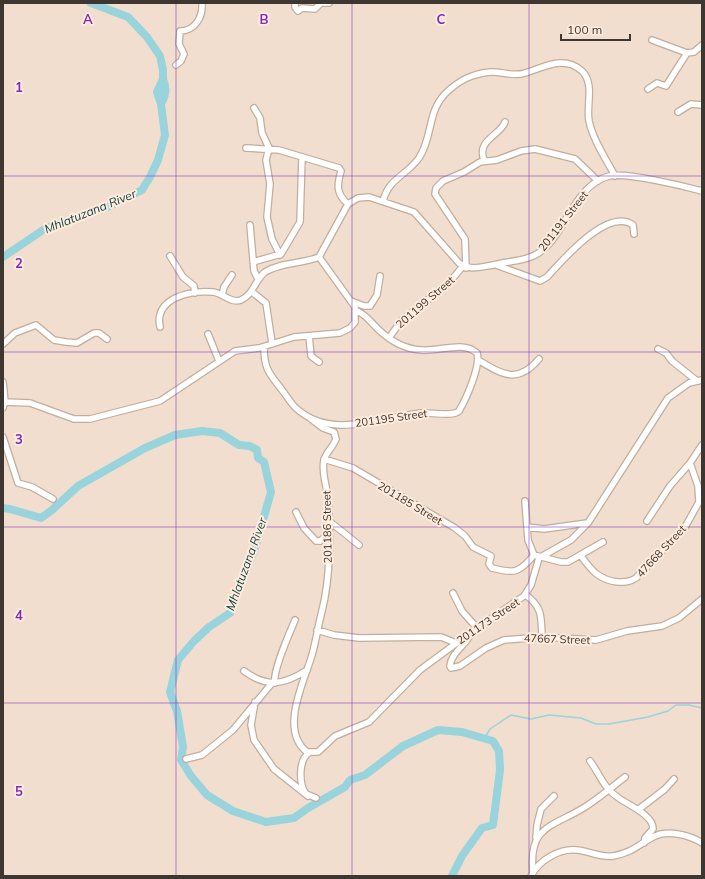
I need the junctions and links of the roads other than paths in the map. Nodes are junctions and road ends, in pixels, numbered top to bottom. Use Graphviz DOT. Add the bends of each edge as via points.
graph roads {
  1 [pos="202,3"];
  2 [pos="295,3"];
  3 [pos="321,3"];
  4 [pos="324,3"];
  5 [pos="329,3"];
  6 [pos="652,40"];
  7 [pos="702,45"];
  8 [pos="687,53"];
  9 [pos="176,65"];
  10 [pos="648,89"];
  11 [pos="702,105"];
  12 [pos="254,108"];
  13 [pos="678,112"];
  14 [pos="505,122"];
  15 [pos="246,148"];
  16 [pos="269,148"];
  17 [pos="302,157"];
  18 [pos="484,160"];
  19 [pos="615,176"];
  20 [pos="598,181"];
  21 [pos="702,191"];
  22 [pos="383,201"];
  23 [pos="348,204"];
  24 [pos="250,225"];
  25 [pos="634,234"];
  26 [pos="280,255"];
  27 [pos="170,256"];
  28 [pos="318,257"];
  29 [pos="253,262"];
  30 [pos="495,264"];
  31 [pos="464,267"];
  32 [pos="232,275"];
  33 [pos="380,276"];
  34 [pos="258,279"];
  35 [pos="252,292"];
  36 [pos="195,293"];
  37 [pos="222,294"];
  38 [pos="351,301"];
  39 [pos="357,311"];
  40 [pos="160,327"];
  41 [pos="208,334"];
  42 [pos="309,336"];
  43 [pos="388,338"];
  44 [pos="107,340"];
  45 [pos="272,343"];
  46 [pos="3,344"];
  47 [pos="264,347"];
  48 [pos="658,349"];
  49 [pos="539,359"];
  50 [pos="478,360"];
  51 [pos="219,361"];
  52 [pos="319,362"];
  53 [pos="699,381"];
  54 [pos="3,382"];
  55 [pos="6,402"];
  56 [pos="3,408"];
  57 [pos="310,418"];
  58 [pos="3,438"];
  59 [pos="702,445"];
  60 [pos="324,459"];
  61 [pos="690,463"];
  62 [pos="53,499"];
  63 [pos="525,501"];
  64 [pos="701,502"];
  65 [pos="296,512"];
  66 [pos="329,521"];
  67 [pos="648,521"];
  68 [pos="588,523"];
  69 [pos="527,527"];
  70 [pos="329,534"];
  71 [pos="603,542"];
  72 [pos="359,545"];
  73 [pos="534,555"];
  74 [pos="542,556"];
  75 [pos="581,556"];
  76 [pos="453,593"];
  77 [pos="526,595"];
  78 [pos="702,599"];
  79 [pos="295,620"];
  80 [pos="477,628"];
  81 [pos="317,630"];
  82 [pos="466,636"];
  83 [pos="542,637"];
  84 [pos="456,643"];
  85 [pos="307,670"];
  86 [pos="244,672"];
  87 [pos="273,683"];
  88 [pos="255,702"];
  89 [pos="309,753"];
  90 [pos="186,759"];
  91 [pos="590,761"];
  92 [pos="625,777"];
  93 [pos="674,779"];
  94 [pos="608,790"];
  95 [pos="308,796"];
  96 [pos="554,796"];
  97 [pos="316,798"];
  98 [pos="639,809"];
  99 [pos="536,839"];
  100 [pos="702,843"];
  101 [pos="644,844"];
  102 [pos="532,874"];
  1 -- 9 [label="street" via="200,19 191,29 180,31 179,44 184,54"];
  2 -- 3 [label="street" via="294,7 298,11 302,8 315,9"];
  4 -- 5 [label="street"];
  6 -- 8 [label="street"];
  7 -- 8 [label="street" via="694,52"];
  8 -- 10 [label="street" via="666,86 657,83"];
  11 -- 13 [label="street" via="690,104"];
  12 -- 16 [label="street"];
  14 -- 18 [label="street" via="484,148"];
  15 -- 16 [label="street"];
  16 -- 17 [label="street"];
  16 -- 26 [label="street" via="266,160 270,184 267,217 272,239"];
  17 -- 23 [label="street" via="340,169 338,190"];
  17 -- 26 [label="street" via="300,222"];
  18 -- 20 [label="street" via="497,160 535,149 552,152 578,160"];
  18 -- 31 [label="street" via="443,181 435,191 436,197 465,239"];
  19 -- 20 [label="street, 201191 Street"];
  19 -- 21 [label="street, 201191 Street"];
  19 -- 22 [label="street" via="591,127 589,84 586,76 570,64 554,63 519,75 484,73 462,80 453,86 436,104 420,157 407,172 388,187"];
  20 -- 30 [label="street, 201191 Street" via="580,197 541,252"];
  22 -- 23 [label="street" via="362,197"];
  22 -- 31 [label="street" via="417,215"];
  23 -- 28 [label="street"];
  24 -- 29 [label="street"];
  25 -- 30 [label="street" via="633,225 628,222 605,226 581,241 547,277 540,281"];
  26 -- 29 [label="street"];
  27 -- 36 [label="street" via="183,277 194,286"];
  28 -- 34 [label="street" via="275,268"];
  28 -- 38 [label="street"];
  29 -- 34 [label="street"];
  30 -- 31 [label="street, 201191 Street" via="476,268"];
  31 -- 43 [label="street, 201199 Street" via="448,284 401,321"];
  32 -- 37 [label="street"];
  33 -- 38 [label="street" via="377,295 370,306"];
  34 -- 35 [label="street"];
  35 -- 37 [label="street" via="242,300 236,301"];
  35 -- 45 [label="street" via="266,303"];
  36 -- 37 [label="street"];
  36 -- 40 [label="street" via="179,297 165,305 160,313"];
  38 -- 39 [label="street"];
  39 -- 42 [label="street" via="355,322 345,332"];
  39 -- 43 [label="street" via="364,314"];
  41 -- 51 [label="street"];
  42 -- 45 [label="street"];
  42 -- 52 [label="street" via="311,356"];
  43 -- 50 [label="street" via="420,350 470,348 477,353"];
  44 -- 46 [label="street" via="99,333 94,333 77,343 59,341 36,325 15,333"];
  45 -- 47 [label="street"];
  47 -- 51 [label="street" via="235,351"];
  47 -- 57 [label="street, 201195 Street" via="264,360 269,373 296,408"];
  48 -- 53 [label="street"];
  49 -- 50 [label="street" via="526,372 513,375 504,374"];
  50 -- 57 [label="street, 201195 Street" via="461,408 454,415 422,412 359,425 335,424"];
  51 -- 55 [label="street" via="160,401 90,419 74,419 30,403"];
  53 -- 68 [label="street" via="680,388 665,402"];
  54 -- 55 [label="street"];
  55 -- 56 [label="street"];
  57 -- 60 [label="street" via="323,428 334,432 336,437"];
  58 -- 62 [label="street" via="18,483 32,487"];
  59 -- 61 [label="street"];
  60 -- 66 [label="street, 201186 Street"];
  60 -- 73 [label="street, 201185 Street" via="353,468 400,497 431,512 437,519 460,532 475,548 491,556 489,564 492,568 514,571 524,567"];
  61 -- 64 [label="street, 47668 Street"];
  61 -- 67 [label="street" via="670,486"];
  63 -- 69 [label="street"];
  64 -- 75 [label="street, 47668 Street" via="685,527 632,581 610,581 601,578 589,568"];
  65 -- 70 [label="street" via="304,528 316,541"];
  66 -- 70 [label="street, 201186 Street"];
  66 -- 72 [label="street"];
  68 -- 69 [label="street" via="544,529"];
  68 -- 74 [label="street" via="571,540"];
  69 -- 73 [label="street"];
  70 -- 81 [label="street, 201186 Street" via="327,584"];
  71 -- 75 [label="street"];
  73 -- 74 [label="street"];
  74 -- 75 [label="street" via="564,563"];
  74 -- 77 [label="street, 201173 Street" via="537,562"];
  76 -- 80 [label="street" via="462,611"];
  77 -- 80 [label="street, 201173 Street"];
  77 -- 83 [label="street" via="538,606 543,624"];
  78 -- 83 [label="street, 47667 Street" via="679,618 662,626 627,631 596,640"];
  79 -- 87 [label="street"];
  80 -- 82 [label="street, 201173 Street"];
  81 -- 84 [label="street" via="343,636 441,636"];
  81 -- 85 [label="street, 201186 Street"];
  82 -- 83 [label="street, 47667 Street" via="469,636 452,658 451,668 460,666 486,648 504,640"];
  82 -- 84 [label="street, 201173 Street"];
  84 -- 89 [label="street, 201173 Street" via="420,670 369,722 335,736 318,752"];
  85 -- 87 [label="street" via="287,680"];
  85 -- 89 [label="street, 201186 Street" via="296,702 295,727 298,741"];
  86 -- 87 [label="street" via="258,680"];
  87 -- 88 [label="street"];
  88 -- 90 [label="street" via="240,724 227,736 202,754"];
  88 -- 95 [label="street" via="251,724 253,738 274,770"];
  89 -- 95 [label="street" via="303,762 301,782"];
  91 -- 94 [label="street"];
  92 -- 94 [label="street"];
  93 -- 98 [label="street"];
  94 -- 98 [label="street"];
  94 -- 99 [label="street" via="586,807 544,829"];
  95 -- 97 [label="street"];
  96 -- 99 [label="street" via="541,810"];
  98 -- 101 [label="street" via="653,826"];
  99 -- 102 [label="street"];
  100 -- 101 [label="street" via="686,836 668,834 655,836"];
  101 -- 102 [label="street" via="627,853 612,856 569,850 546,859"];
}
